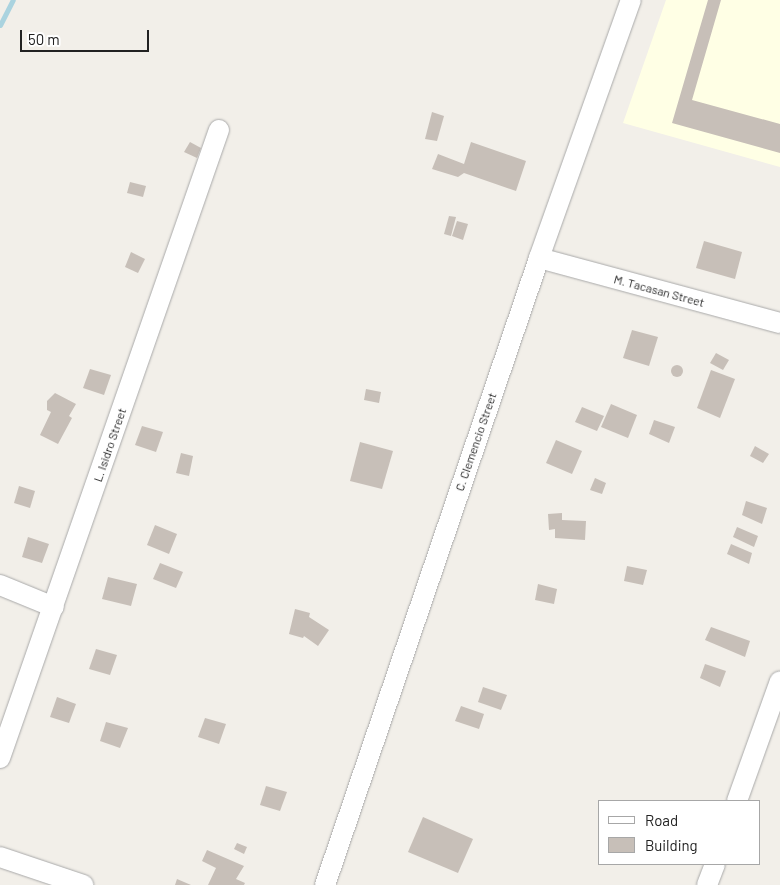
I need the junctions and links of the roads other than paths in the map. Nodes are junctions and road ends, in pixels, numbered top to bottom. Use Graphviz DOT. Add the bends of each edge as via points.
graph roads {
  1 [pos="631,0"];
  2 [pos="219,130"];
  3 [pos="539,258"];
  4 [pos="780,323"];
  5 [pos="0,585"];
  6 [pos="54,607"];
  7 [pos="780,681"];
  8 [pos="0,758"];
  9 [pos="737,800"];
  10 [pos="0,857"];
  11 [pos="715,865"];
  12 [pos="83,885"];
  13 [pos="325,885"];
  14 [pos="707,885"];
  1 -- 3 [label="street, C. Clemencio Street"];
  2 -- 6 [label="street, L. Isidro Street"];
  3 -- 4 [label="street, M. Tacasan Street"];
  3 -- 13 [label="street, C. Clemencio Street"];
  5 -- 6 [label="street"];
  6 -- 8 [label="street, L. Isidro Street"];
  7 -- 9 [label="street"];
  10 -- 12 [label="street"];
  11 -- 14 [label="street"];
}
